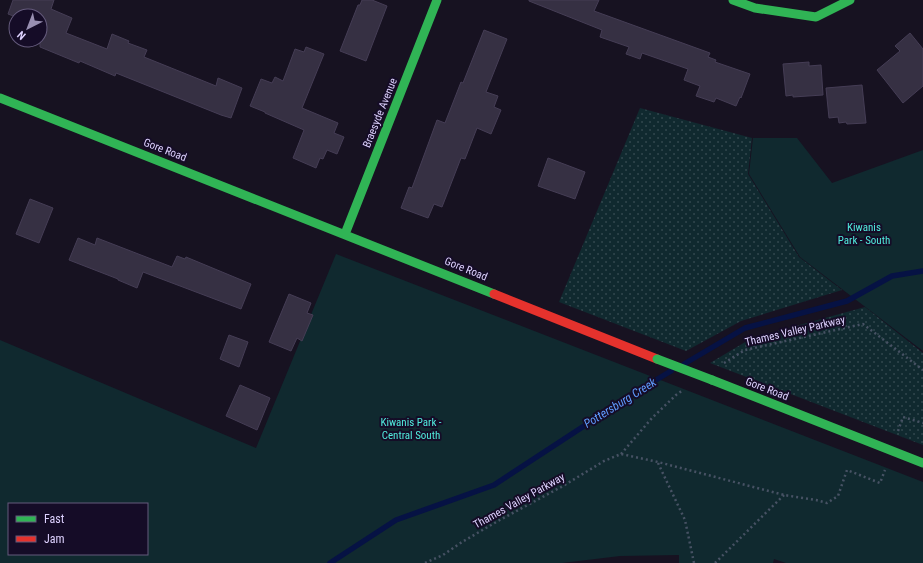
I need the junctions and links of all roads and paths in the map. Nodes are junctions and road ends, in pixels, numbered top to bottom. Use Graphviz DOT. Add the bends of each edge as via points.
graph roads {
  1 [pos="437,0"];
  2 [pos="733,0"];
  3 [pos="850,0"];
  4 [pos="0,98"];
  5 [pos="345,234"];
  6 [pos="720,366"];
  7 [pos="923,370"];
  8 [pos="688,386"];
  9 [pos="903,417"];
  10 [pos="923,423"];
  11 [pos="621,454"];
  12 [pos="658,462"];
  13 [pos="923,462"];
  14 [pos="880,482"];
  15 [pos="784,495"];
  16 [pos="425,563"];
  17 [pos="694,563"];
  18 [pos="715,563"];
  1 -- 5 [label="main road, Braesyde Avenue"];
  2 -- 3 [label="main road" via="755,8 816,17"];
  4 -- 5 [label="main road, Gore Road"];
  5 -- 13 [label="main road, Gore Road, bridge"];
  6 -- 7 [label="path, Thames Valley Parkway" via="744,350 863,324"];
  8 -- 11 [label="path, Thames Valley Parkway" via="652,418"];
  9 -- 10 [label="path"];
  11 -- 12 [label="path"];
  11 -- 16 [label="path, Thames Valley Parkway" via="604,461"];
  12 -- 15 [label="path"];
  12 -- 17 [label="path" via="685,520"];
  14 -- 15 [label="path" via="847,470 838,496 827,503"];
  15 -- 18 [label="path"];
}
